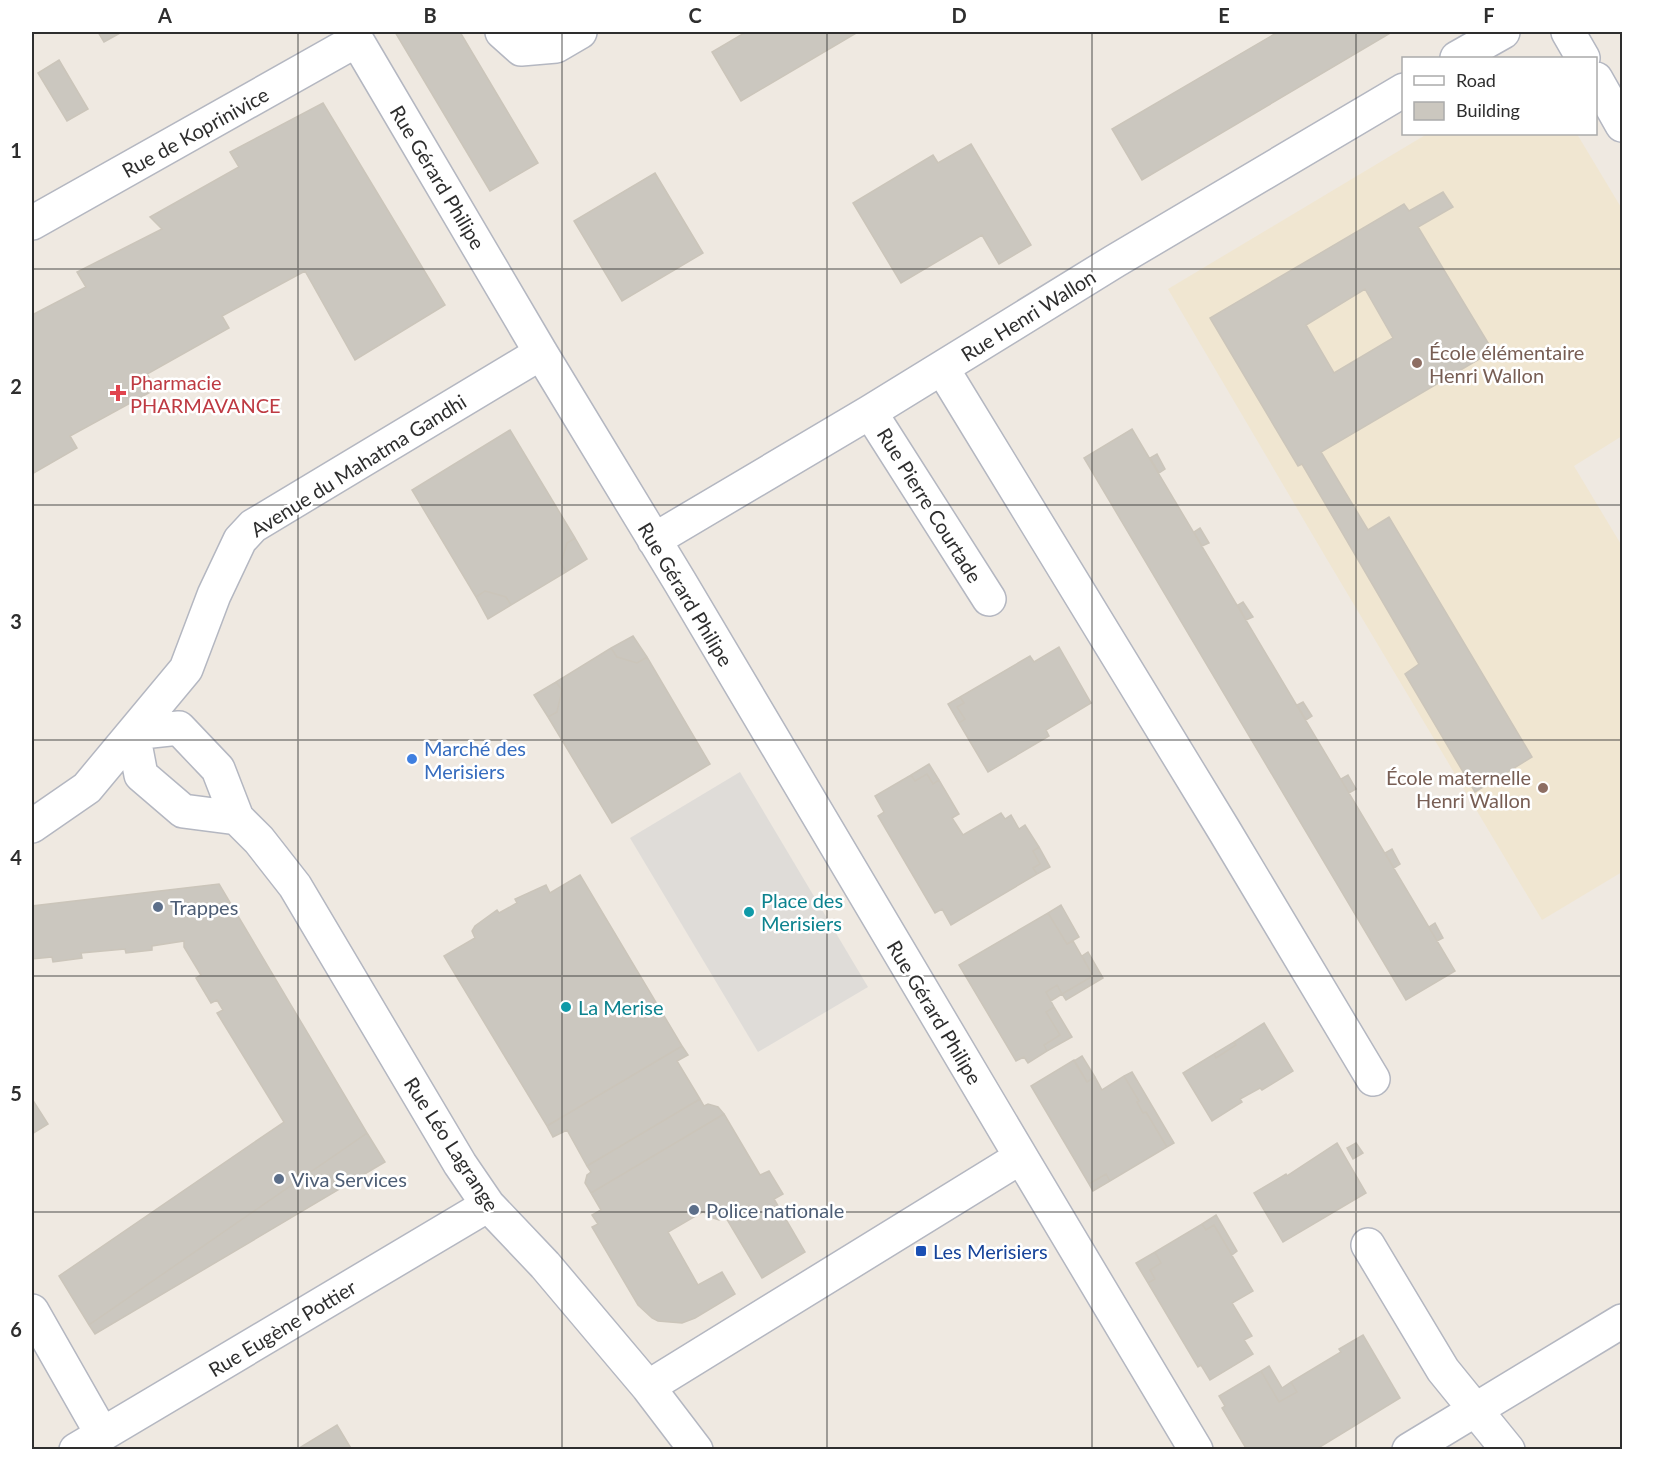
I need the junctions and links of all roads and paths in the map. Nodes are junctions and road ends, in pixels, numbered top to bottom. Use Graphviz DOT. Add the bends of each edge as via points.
graph roads {
  1 [pos="502,32"];
  2 [pos="580,32"];
  3 [pos="1503,32"];
  4 [pos="1568,32"];
  5 [pos="354,36"];
  6 [pos="1462,47"];
  7 [pos="1582,57"];
  8 [pos="1597,81"];
  9 [pos="1402,91"];
  10 [pos="1623,124"];
  11 [pos="32,223"];
  12 [pos="541,352"];
  13 [pos="942,368"];
  14 [pos="870,412"];
  15 [pos="654,540"];
  16 [pos="989,599"];
  17 [pos="133,733"];
  18 [pos="237,818"];
  19 [pos="32,826"];
  20 [pos="1372,1079"];
  21 [pos="1021,1157"];
  22 [pos="488,1205"];
  23 [pos="1368,1245"];
  24 [pos="32,1311"];
  25 [pos="1623,1321"];
  26 [pos="648,1387"];
  27 [pos="1476,1410"];
  28 [pos="89,1442"];
  29 [pos="696,1449"];
  30 [pos="1196,1449"];
  31 [pos="1408,1449"];
  32 [pos="1508,1449"];
  1 -- 2 [label="street" via="521,49 556,46"];
  3 -- 6 [label="street"];
  4 -- 7 [label="street"];
  5 -- 11 [label="street, Rue de Koprinivice"];
  5 -- 12 [label="street, Rue Gérard Philipe"];
  8 -- 10 [label="street"];
  9 -- 13 [label="street, Rue Henri Wallon"];
  12 -- 15 [label="street, Rue Gérard Philipe"];
  12 -- 17 [label="street, Avenue du Mahatma Gandhi" via="253,526 235,549 186,669"];
  13 -- 14 [label="street, Rue Henri Wallon"];
  13 -- 20 [label="street"];
  14 -- 15 [label="street, Rue Henri Wallon"];
  14 -- 16 [label="street, Rue Pierre Courtade"];
  15 -- 21 [label="street, Rue Gérard Philipe"];
  17 -- 18 [label="street" via="141,775 183,811"];
  17 -- 18 [label="street, Rue Léo Lagrange" via="179,728 218,769"];
  17 -- 19 [label="street, Avenue du Mahatma Gandhi" via="87,788"];
  18 -- 22 [label="street, Rue Léo Lagrange" via="295,886"];
  21 -- 26 [label="street"];
  21 -- 30 [label="street, Rue Gérard Philipe"];
  22 -- 26 [label="street, Rue Léo Lagrange" via="545,1265"];
  22 -- 28 [label="street, Rue Eugène Pottier"];
  23 -- 27 [label="street" via="1443,1370"];
  24 -- 28 [label="street"];
  25 -- 27 [label="street"];
  26 -- 29 [label="street, Rue Léo Lagrange"];
  27 -- 31 [label="street"];
  27 -- 32 [label="street"];
}
